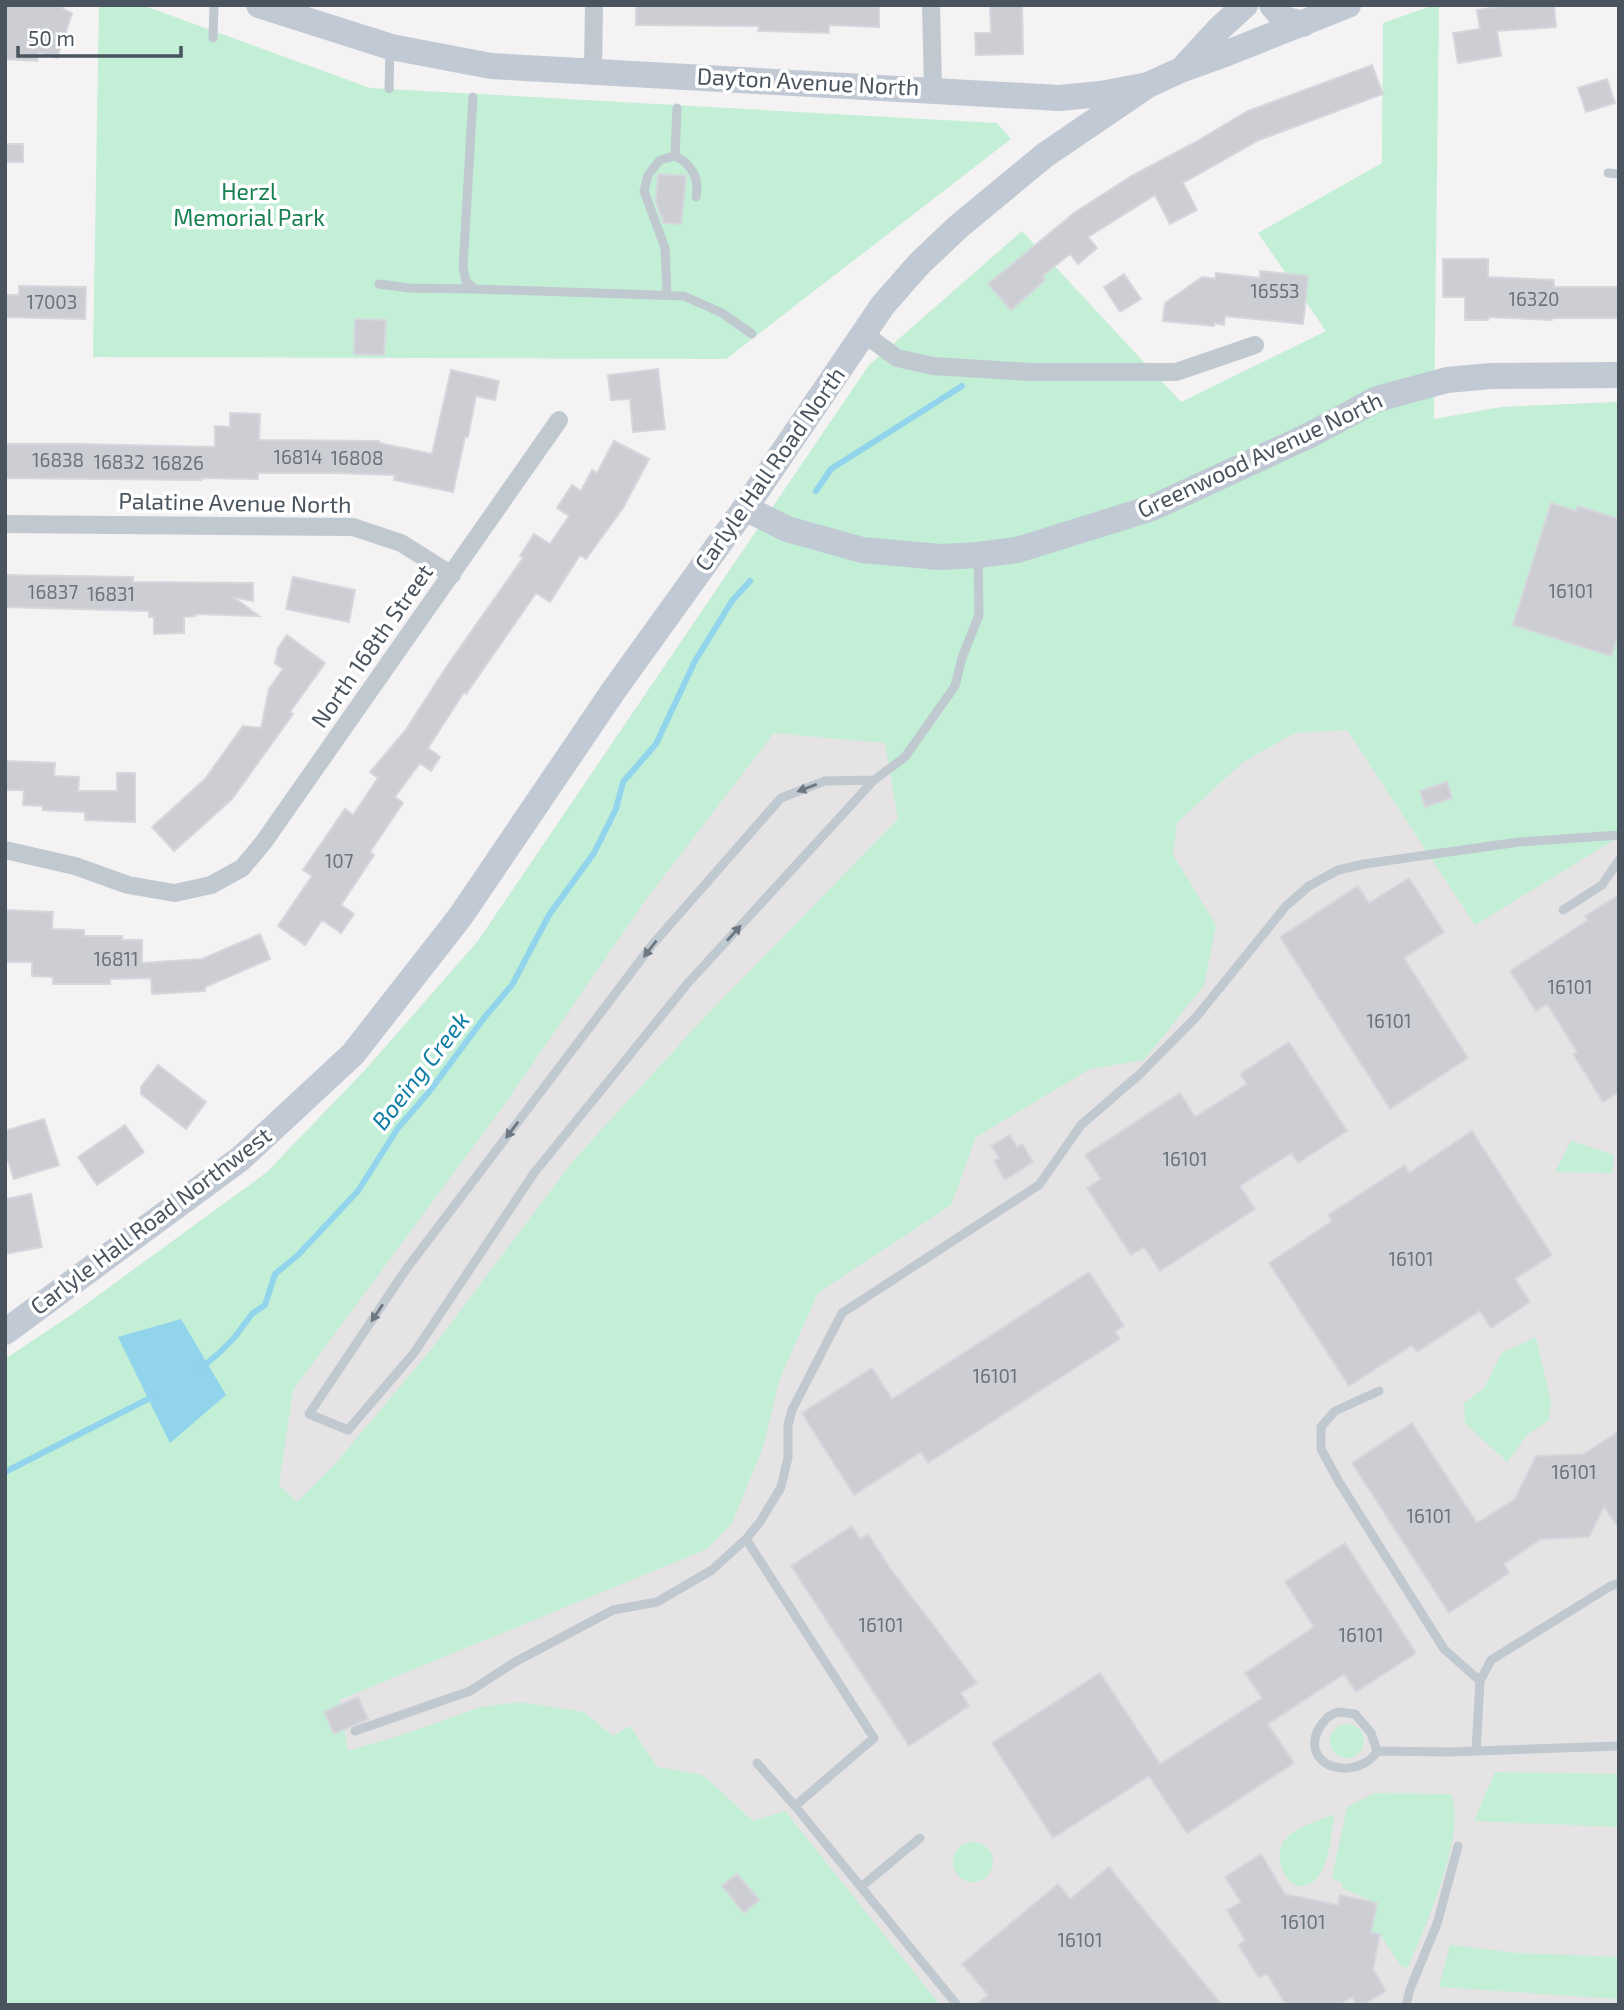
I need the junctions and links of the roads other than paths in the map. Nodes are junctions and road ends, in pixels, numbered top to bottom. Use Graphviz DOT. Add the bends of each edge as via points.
graph roads {
  1 [pos="214,5"];
  2 [pos="258,5"];
  3 [pos="594,5"];
  4 [pos="931,5"];
  5 [pos="1245,5"];
  6 [pos="1272,5"];
  7 [pos="1349,5"];
  8 [pos="1303,24"];
  9 [pos="213,38"];
  10 [pos="390,47"];
  11 [pos="1182,69"];
  12 [pos="593,71"];
  13 [pos="1148,85"];
  14 [pos="389,89"];
  15 [pos="933,89"];
  16 [pos="473,97"];
  17 [pos="1049,98"];
  18 [pos="677,108"];
  19 [pos="1059,145"];
  20 [pos="675,156"];
  21 [pos="696,197"];
  22 [pos="379,284"];
  23 [pos="475,289"];
  24 [pos="667,294"];
  25 [pos="863,333"];
  26 [pos="752,334"];
  27 [pos="1255,345"];
  28 [pos="1619,375"];
  29 [pos="559,419"];
  30 [pos="745,508"];
  31 [pos="5,524"];
  32 [pos="978,555"];
  33 [pos="452,575"];
  34 [pos="874,780"];
  35 [pos="1619,835"];
  36 [pos="5,850"];
  37 [pos="1619,860"];
  38 [pos="1563,911"];
  39 [pos="460,917"];
  40 [pos="5,1332"];
  41 [pos="1379,1391"];
  42 [pos="746,1539"];
  43 [pos="1619,1584"];
  44 [pos="1480,1681"];
  45 [pos="355,1731"];
  46 [pos="1619,1746"];
  47 [pos="1377,1751"];
  48 [pos="1476,1751"];
  49 [pos="757,1763"];
  50 [pos="795,1806"];
  51 [pos="920,1838"];
  52 [pos="1458,1846"];
  53 [pos="861,1887"];
  54 [pos="957,2005"];
  55 [pos="1406,2005"];
  1 -- 9 [label="lane"];
  2 -- 10 [label="street, Dayton Avenue North"];
  3 -- 12 [label="street"];
  4 -- 15 [label="street"];
  5 -- 11 [label="street"];
  6 -- 8 [label="street" via="1284,19"];
  7 -- 8 [label="street, Dayton Avenue North"];
  8 -- 11 [label="street, Dayton Avenue North"];
  10 -- 12 [label="street, Dayton Avenue North" via="492,65"];
  10 -- 14 [label="lane"];
  11 -- 13 [label="street, Dayton Avenue North"];
  12 -- 15 [label="street, Dayton Avenue North"];
  13 -- 17 [label="street, Dayton Avenue North"];
  13 -- 19 [label="street, Carlyle Hall Road North"];
  15 -- 17 [label="street, Dayton Avenue North"];
  16 -- 23 [label="lane" via="463,268 466,281"];
  17 -- 19 [label="street" via="1063,119"];
  18 -- 20 [label="lane"];
  19 -- 25 [label="street, Carlyle Hall Road North" via="919,264"];
  20 -- 21 [label="lane" via="692,168"];
  20 -- 24 [label="lane" via="660,160 648,175 644,191 665,248"];
  22 -- 23 [label="lane"];
  23 -- 24 [label="lane"];
  24 -- 26 [label="lane" via="698,301"];
  25 -- 27 [label="street" via="897,358 933,366 1030,372 1176,372"];
  25 -- 30 [label="street, Carlyle Hall Road North"];
  28 -- 32 [label="street, Greenwood Avenue North" via="1447,380 1377,399 1152,509 1017,550"];
  29 -- 33 [label="street, North 168th Street"];
  30 -- 32 [label="street, Greenwood Avenue North" via="787,529 862,550"];
  30 -- 39 [label="street, Carlyle Hall Road North"];
  31 -- 33 [label="street, Palatine Avenue North" via="353,527 401,543"];
  32 -- 34 [label="lane" via="979,615 955,686 905,757"];
  33 -- 36 [label="street, North 168th Street" via="242,868 211,885 175,893 128,885 75,866"];
  34 -- 34 [label="lane, one-way" via="825,781 781,798 644,956 407,1268 309,1414 348,1430 414,1353 534,1173 688,983"];
  35 -- 42 [label="lane" via="1519,842 1364,864 1322,877 1296,897 1198,1016 1081,1125 1039,1185 842,1313 792,1410 781,1487"];
  37 -- 38 [label="lane" via="1602,885"];
  39 -- 40 [label="street, Carlyle Hall Road Northwest" via="353,1054 240,1159"];
  41 -- 44 [label="lane" via="1335,1411 1321,1427 1321,1449 1444,1649"];
  42 -- 45 [label="lane" via="712,1570 657,1602 613,1610 470,1691"];
  42 -- 50 [label="lane" via="874,1738"];
  43 -- 44 [label="lane" via="1491,1660"];
  44 -- 48 [label="lane"];
  46 -- 48 [label="lane"];
  47 -- 47 [label="lane" via="1361,1717 1349,1712 1327,1716 1316,1736 1316,1751 1331,1766 1360,1766"];
  47 -- 48 [label="lane"];
  49 -- 50 [label="lane"];
  50 -- 53 [label="lane"];
  51 -- 53 [label="lane"];
  52 -- 55 [label="lane" via="1437,1924"];
  53 -- 54 [label="lane"];
}
